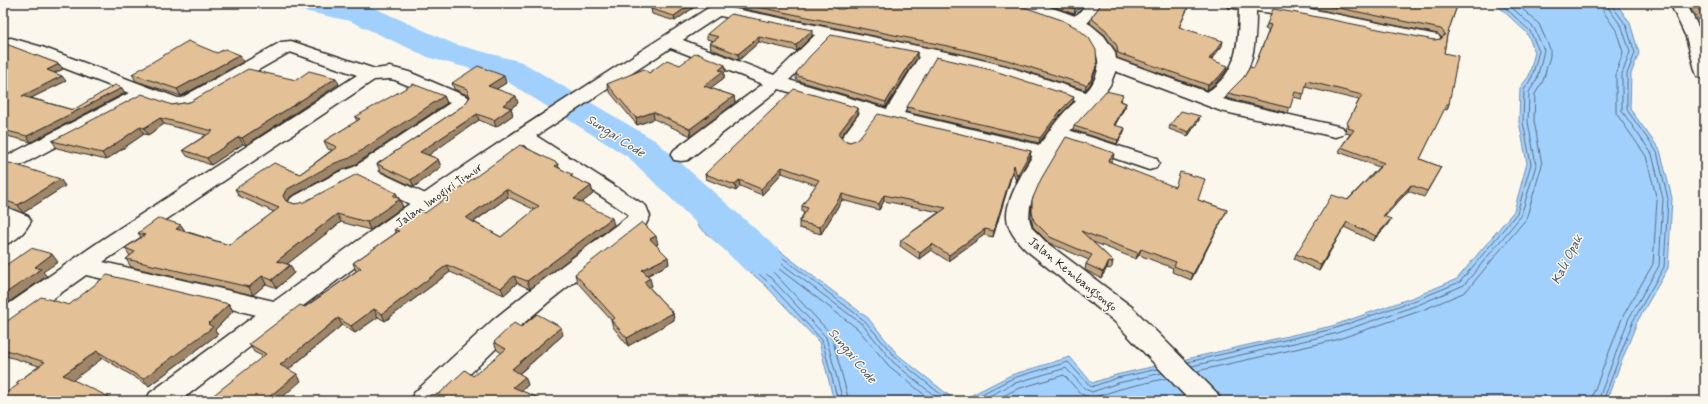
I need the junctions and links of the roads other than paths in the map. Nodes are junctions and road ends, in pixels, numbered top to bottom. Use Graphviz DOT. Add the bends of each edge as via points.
graph roads {
  1 [pos="1095,3"];
  2 [pos="1678,3"];
  3 [pos="1026,4"];
  4 [pos="1243,4"];
  5 [pos="721,6"];
  6 [pos="1687,19"];
  7 [pos="1705,22"];
  8 [pos="1075,23"];
  9 [pos="827,33"];
  10 [pos="1432,39"];
  11 [pos="669,41"];
  12 [pos="3,44"];
  13 [pos="930,54"];
  14 [pos="1108,62"];
  15 [pos="1704,64"];
  16 [pos="369,75"];
  17 [pos="777,82"];
  18 [pos="144,93"];
  19 [pos="1088,99"];
  20 [pos="1209,100"];
  21 [pos="872,111"];
  22 [pos="892,117"];
  23 [pos="1335,131"];
  24 [pos="1059,133"];
  25 [pos="523,136"];
  26 [pos="850,140"];
  27 [pos="1045,154"];
  28 [pos="681,156"];
  29 [pos="1149,163"];
  30 [pos="3,166"];
  31 [pos="361,172"];
  32 [pos="299,203"];
  33 [pos="426,204"];
  34 [pos="3,213"];
  35 [pos="3,237"];
  36 [pos="82,266"];
  37 [pos="278,311"];
  38 [pos="3,321"];
  39 [pos="169,399"];
  40 [pos="424,401"];
  41 [pos="1207,401"];
  1 -- 8 [label="street" via="1085,17"];
  2 -- 6 [label="street"];
  3 -- 8 [label="street"];
  4 -- 10 [label="street" via="1296,11"];
  4 -- 20 [label="street" via="1246,46 1237,74"];
  5 -- 9 [label="street"];
  5 -- 11 [label="street, Jalan Imogiri Timur"];
  6 -- 7 [label="street"];
  6 -- 15 [label="street"];
  8 -- 14 [label="street" via="1102,44"];
  9 -- 13 [label="street"];
  9 -- 17 [label="street"];
  11 -- 17 [label="street"];
  11 -- 25 [label="street, Jalan Imogiri Timur"];
  12 -- 18 [label="street" via="11,43 30,49"];
  13 -- 19 [label="street" via="999,70"];
  13 -- 22 [label="street"];
  14 -- 19 [label="street, Jalan Kembangsongo" via="1100,86"];
  14 -- 20 [label="street"];
  16 -- 18 [label="street" via="367,72 287,46 186,103 176,104"];
  16 -- 31 [label="street" via="390,73 402,76 458,99 461,103"];
  16 -- 36 [label="street"];
  17 -- 21 [label="street"];
  17 -- 28 [label="street"];
  18 -- 30 [label="street"];
  19 -- 24 [label="street, Jalan Kembangsongo"];
  20 -- 23 [label="street" via="1253,113"];
  21 -- 22 [label="street"];
  21 -- 26 [label="street"];
  22 -- 27 [label="street"];
  24 -- 27 [label="street, Jalan Kembangsongo"];
  24 -- 29 [label="street"];
  25 -- 33 [label="street, Jalan Imogiri Timur"];
  25 -- 40 [label="street" via="638,211 639,216 637,221 502,327"];
  27 -- 41 [label="street, Jalan Kembangsongo" via="1021,197 1018,213 1021,229 1036,246 1122,314"];
  31 -- 32 [label="street"];
  31 -- 33 [label="street"];
  33 -- 37 [label="street, Jalan Imogiri Timur"];
  34 -- 35 [label="street" via="20,221 15,229"];
  36 -- 37 [label="street"];
  36 -- 38 [label="street"];
  37 -- 39 [label="street, Jalan Imogiri Timur"];
}
